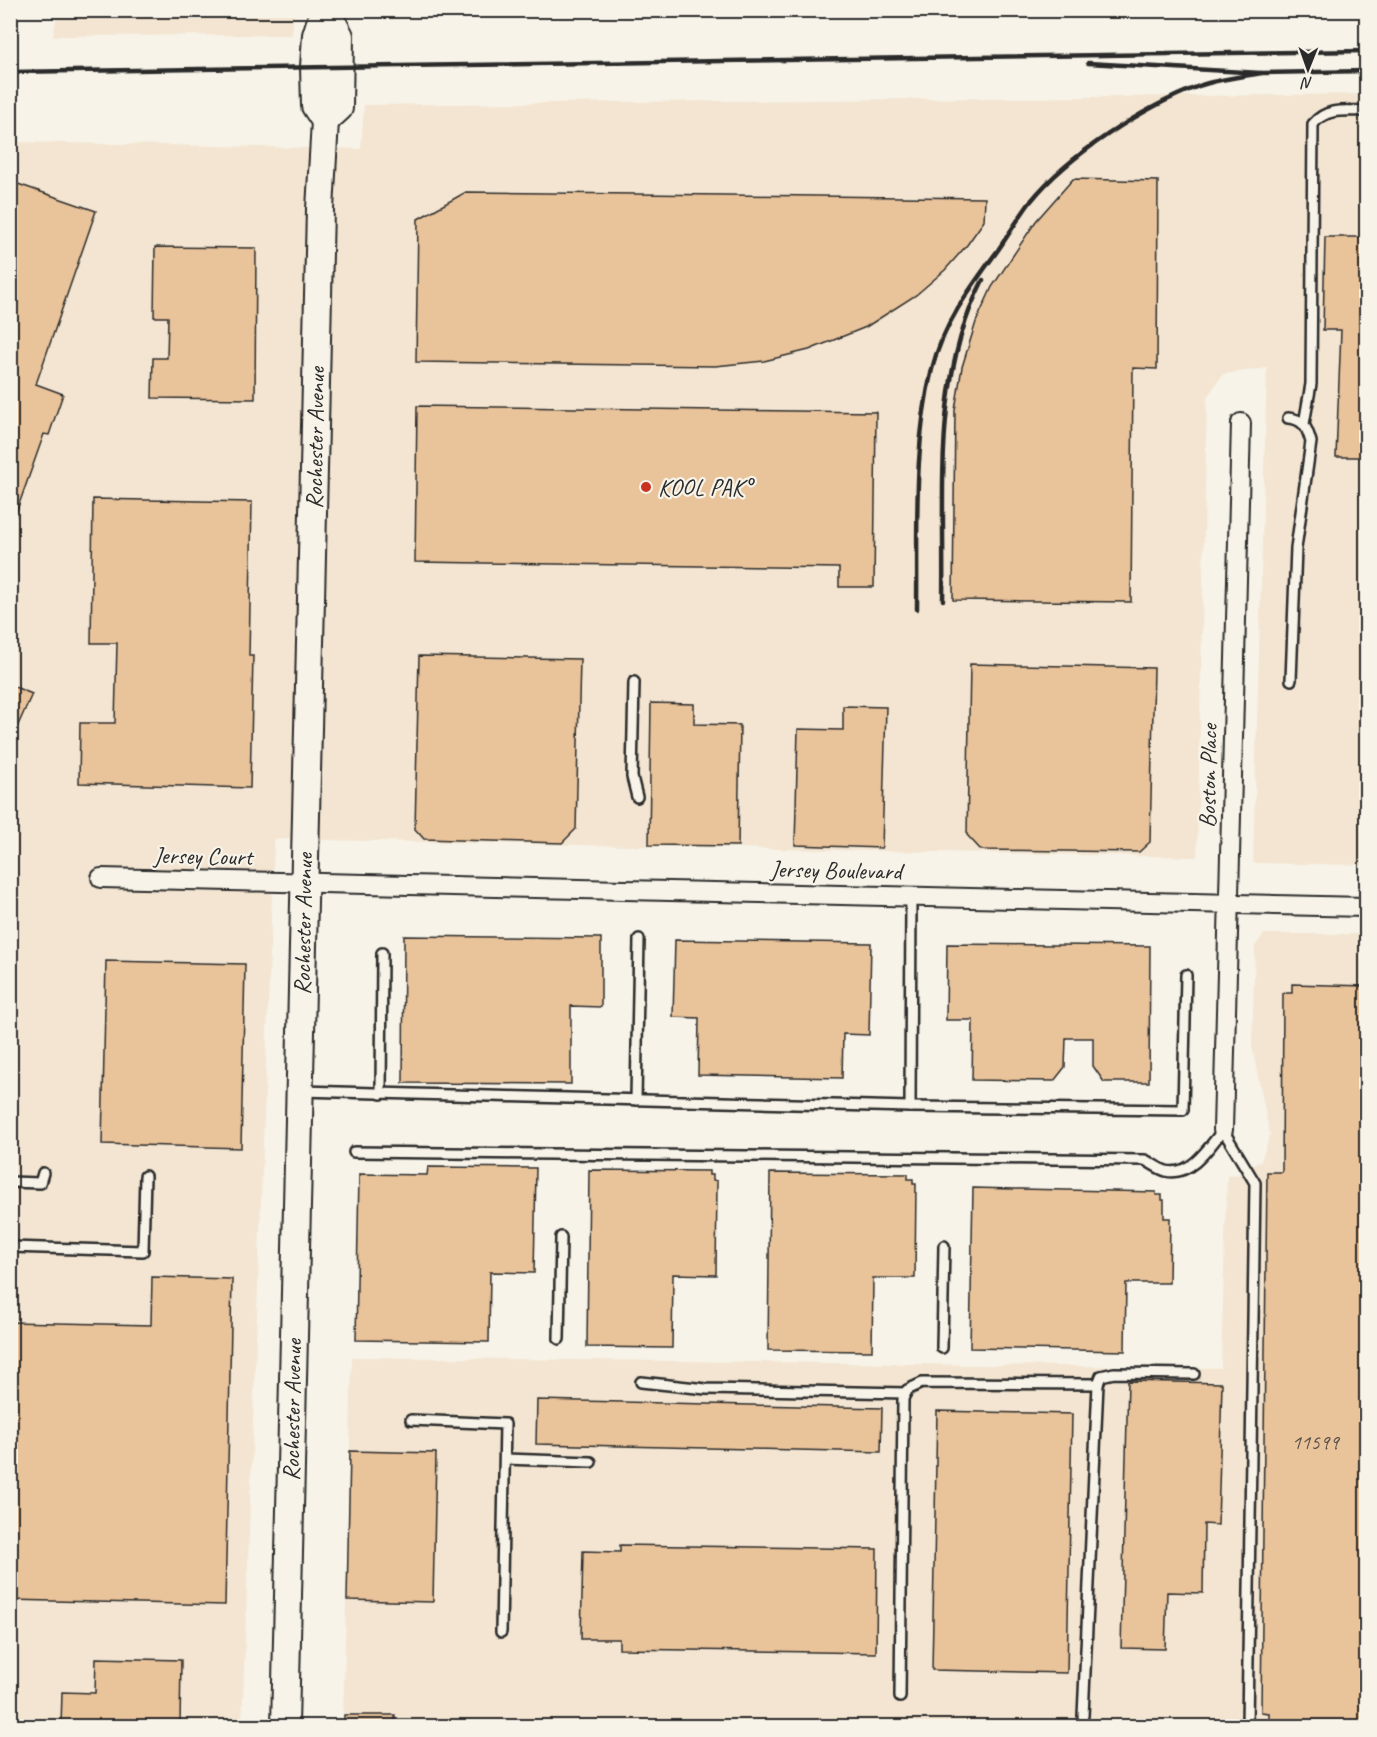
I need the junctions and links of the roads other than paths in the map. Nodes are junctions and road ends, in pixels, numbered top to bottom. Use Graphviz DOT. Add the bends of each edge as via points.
graph roads {
  1 [pos="176,10"];
  2 [pos="204,10"];
  3 [pos="325,10"];
  4 [pos="1366,111"];
  5 [pos="1288,418"];
  6 [pos="1241,423"];
  7 [pos="1304,424"];
  8 [pos="1291,680"];
  9 [pos="634,682"];
  10 [pos="637,797"];
  11 [pos="101,878"];
  12 [pos="304,883"];
  13 [pos="911,896"];
  14 [pos="1229,903"];
  15 [pos="1366,907"];
  16 [pos="639,939"];
  17 [pos="382,953"];
  18 [pos="1186,975"];
  19 [pos="299,1091"];
  20 [pos="381,1094"];
  21 [pos="636,1100"];
  22 [pos="910,1107"];
  23 [pos="1223,1130"];
  24 [pos="354,1152"];
  25 [pos="43,1173"];
  26 [pos="146,1176"];
  27 [pos="10,1182"];
  28 [pos="561,1237"];
  29 [pos="944,1246"];
  30 [pos="10,1247"];
  31 [pos="559,1339"];
  32 [pos="942,1348"];
  33 [pos="1194,1374"];
  34 [pos="641,1382"];
  35 [pos="1098,1384"];
  36 [pos="906,1393"];
  37 [pos="411,1420"];
  38 [pos="505,1459"];
  39 [pos="591,1462"];
  40 [pos="501,1632"];
  41 [pos="900,1697"];
  42 [pos="1083,1716"];
  43 [pos="285,1726"];
  44 [pos="1247,1726"];
  1 -- 2 [label="lane"];
  3 -- 12 [label="main road, Rochester Avenue" via="316,35 314,67 315,106 325,121"];
  4 -- 7 [label="lane" via="1332,111 1313,124 1311,384"];
  5 -- 7 [label="lane"];
  6 -- 14 [label="street, Boston Place"];
  7 -- 8 [label="lane" via="1311,442 1296,548"];
  9 -- 10 [label="lane" via="632,777"];
  11 -- 12 [label="street, Jersey Court"];
  12 -- 13 [label="street, Jersey Boulevard"];
  12 -- 19 [label="main road, Rochester Avenue"];
  13 -- 14 [label="street, Jersey Boulevard"];
  13 -- 22 [label="lane"];
  14 -- 15 [label="street, Jersey Boulevard"];
  14 -- 23 [label="street, Boston Place"];
  16 -- 21 [label="lane"];
  17 -- 20 [label="lane"];
  18 -- 22 [label="lane" via="1183,1110"];
  19 -- 20 [label="lane"];
  19 -- 43 [label="main road, Rochester Avenue"];
  20 -- 21 [label="lane"];
  21 -- 22 [label="lane"];
  23 -- 24 [label="lane" via="1194,1163 1179,1172 1166,1171 1145,1160"];
  23 -- 44 [label="lane" via="1255,1183"];
  25 -- 27 [label="lane" via="40,1183"];
  26 -- 30 [label="lane" via="143,1251"];
  28 -- 31 [label="lane"];
  29 -- 32 [label="lane"];
  33 -- 35 [label="lane" via="1114,1373 1101,1376"];
  34 -- 36 [label="lane" via="706,1389"];
  35 -- 36 [label="lane" via="922,1383"];
  35 -- 42 [label="lane"];
  36 -- 41 [label="lane"];
  37 -- 38 [label="lane" via="506,1424"];
  38 -- 39 [label="lane"];
  38 -- 40 [label="lane"];
}
